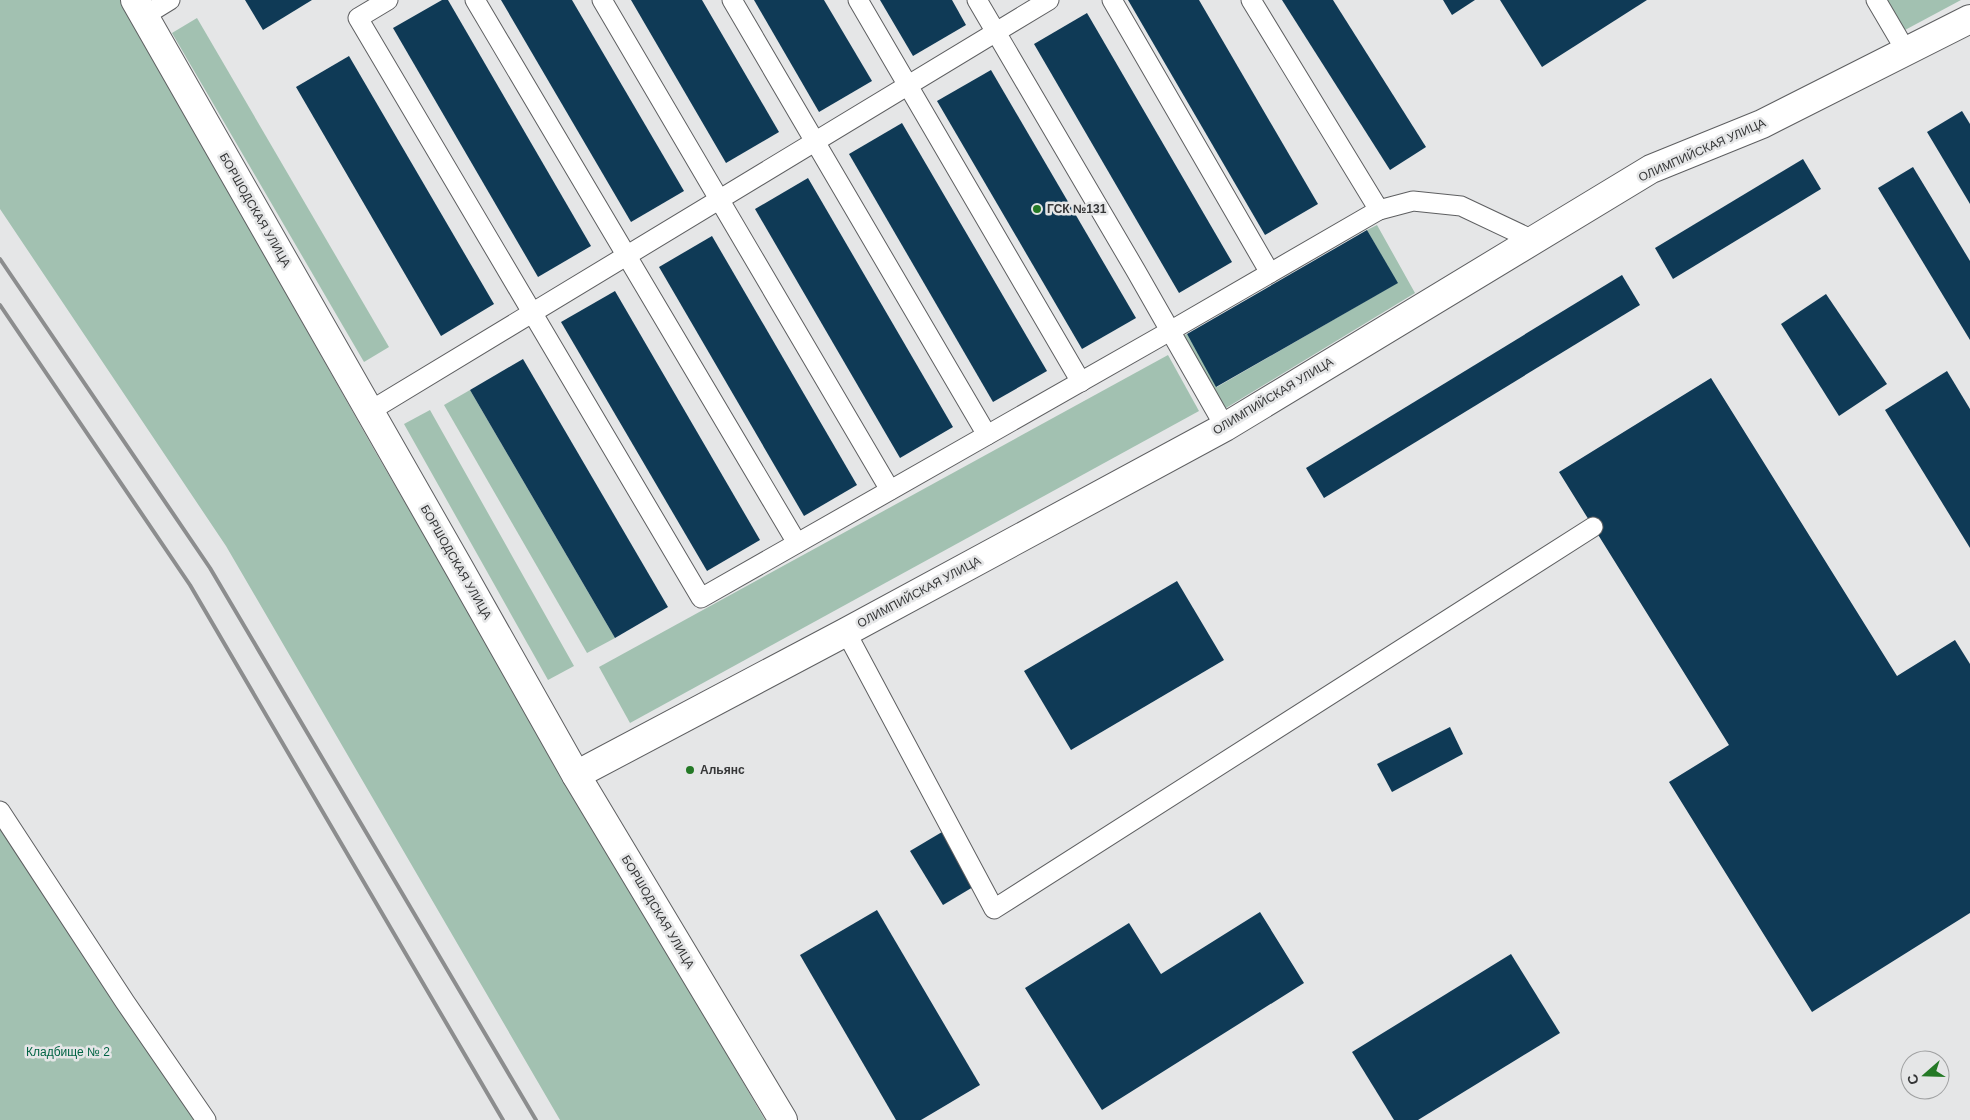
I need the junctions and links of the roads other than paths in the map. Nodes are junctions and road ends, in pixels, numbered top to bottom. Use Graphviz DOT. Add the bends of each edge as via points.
graph roads {
  1 [pos="170,0"];
  2 [pos="388,0"];
  3 [pos="475,0"];
  4 [pos="602,0"];
  5 [pos="732,0"];
  6 [pos="858,0"];
  7 [pos="977,0"];
  8 [pos="1049,0"];
  9 [pos="1112,0"];
  10 [pos="1251,0"];
  11 [pos="1876,0"];
  12 [pos="139,8"];
  13 [pos="1970,19"];
  14 [pos="996,32"];
  15 [pos="1906,51"];
  16 [pos="908,85"];
  17 [pos="815,142"];
  18 [pos="720,200"];
  19 [pos="1379,210"];
  20 [pos="1533,240"];
  21 [pos="628,255"];
  22 [pos="1270,273"];
  23 [pos="532,313"];
  24 [pos="1170,331"];
  25 [pos="1081,382"];
  26 [pos="370,411"];
  27 [pos="1224,427"];
  28 [pos="987,435"];
  29 [pos="890,490"];
  30 [pos="1593,527"];
  31 [pos="797,543"];
  32 [pos="846,632"];
  33 [pos="576,775"];
  34 [pos="0,811"];
  35 [pos="206,1120"];
  36 [pos="782,1120"];
  1 -- 12 [label="lane"];
  2 -- 23 [label="lane" via="358,18"];
  3 -- 21 [label="lane"];
  4 -- 18 [label="lane"];
  5 -- 17 [label="lane"];
  6 -- 16 [label="lane"];
  7 -- 14 [label="lane"];
  8 -- 14 [label="lane"];
  9 -- 22 [label="lane"];
  10 -- 19 [label="lane"];
  11 -- 15 [label="lane"];
  12 -- 26 [label="street, БОРШОДСКАЯ УЛИЦА"];
  13 -- 15 [label="street, ОЛИМПИЙСКАЯ УЛИЦА"];
  14 -- 16 [label="lane"];
  14 -- 24 [label="lane"];
  15 -- 20 [label="street, ОЛИМПИЙСКАЯ УЛИЦА" via="1762,124 1651,169"];
  16 -- 17 [label="lane"];
  16 -- 25 [label="lane"];
  17 -- 18 [label="lane"];
  17 -- 28 [label="lane"];
  18 -- 21 [label="lane"];
  18 -- 29 [label="lane"];
  19 -- 20 [label="lane" via="1413,201 1461,206"];
  19 -- 22 [label="lane"];
  20 -- 27 [label="street, ОЛИМПИЙСКАЯ УЛИЦА"];
  21 -- 23 [label="lane"];
  21 -- 31 [label="lane"];
  22 -- 24 [label="lane"];
  23 -- 26 [label="lane"];
  23 -- 31 [label="lane" via="701,598"];
  24 -- 25 [label="lane"];
  24 -- 27 [label="lane"];
  25 -- 28 [label="lane"];
  26 -- 33 [label="street, БОРШОДСКАЯ УЛИЦА"];
  27 -- 32 [label="street, ОЛИМПИЙСКАЯ УЛИЦА"];
  28 -- 29 [label="lane"];
  29 -- 31 [label="lane"];
  30 -- 32 [label="lane" via="994,909"];
  32 -- 33 [label="street, ОЛИМПИЙСКАЯ УЛИЦА"];
  33 -- 36 [label="street, БОРШОДСКАЯ УЛИЦА"];
  34 -- 35 [label="lane"];
}
